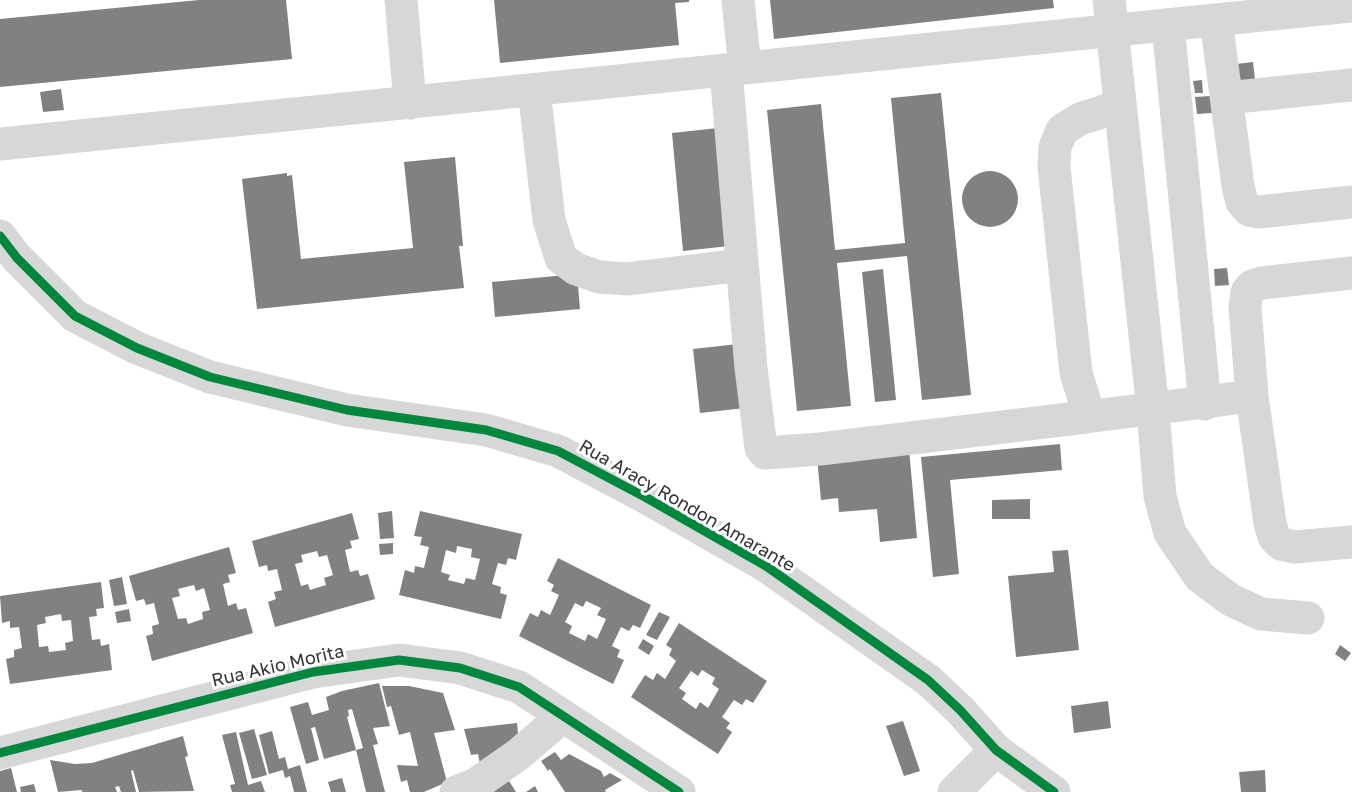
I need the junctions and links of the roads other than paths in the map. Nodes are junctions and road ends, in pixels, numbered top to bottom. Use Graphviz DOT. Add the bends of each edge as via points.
graph roads {
  1 [pos="401,0"];
  2 [pos="738,0"];
  3 [pos="1109,0"];
  4 [pos="1352,6"];
  5 [pos="1161,17"];
  6 [pos="1216,20"];
  7 [pos="1112,32"];
  8 [pos="736,69"];
  9 [pos="1352,85"];
  10 [pos="534,90"];
  11 [pos="1227,98"];
  12 [pos="410,103"];
  13 [pos="1120,106"];
  14 [pos="0,144"];
  15 [pos="1352,202"];
  16 [pos="0,236"];
  17 [pos="742,265"];
  18 [pos="1352,273"];
  19 [pos="1252,396"];
  20 [pos="1204,404"];
  21 [pos="1154,410"];
  22 [pos="1086,417"];
  23 [pos="1352,542"];
  24 [pos="1308,618"];
  25 [pos="562,717"];
  26 [pos="996,750"];
  27 [pos="0,753"];
  28 [pos="456,792"];
  29 [pos="679,792"];
  30 [pos="954,792"];
  31 [pos="1054,792"];
  1 -- 12 [label="street"];
  2 -- 8 [label="street"];
  3 -- 7 [label="street"];
  4 -- 6 [label="street"];
  5 -- 6 [label="street"];
  5 -- 7 [label="street"];
  5 -- 20 [label="street"];
  6 -- 11 [label="street"];
  7 -- 8 [label="street"];
  7 -- 13 [label="street"];
  8 -- 10 [label="street"];
  8 -- 17 [label="street"];
  9 -- 11 [label="street"];
  10 -- 12 [label="street"];
  10 -- 17 [label="street" via="549,220 561,258 576,269 599,277 627,279"];
  11 -- 15 [label="street" via="1238,186 1242,202 1249,210"];
  12 -- 14 [label="street"];
  13 -- 21 [label="street"];
  13 -- 22 [label="street" via="1080,119 1062,130 1055,147 1076,373"];
  16 -- 26 [label="street, Rua Aracy Rondon Amarante" via="75,316 137,348 210,377 347,410 486,430 558,451 766,566 928,680"];
  17 -- 22 [label="street" via="751,368 761,448 765,453"];
  18 -- 19 [label="street" via="1262,283 1247,292"];
  19 -- 20 [label="street"];
  19 -- 23 [label="street" via="1274,537 1281,544 1294,547"];
  20 -- 21 [label="street"];
  21 -- 22 [label="street"];
  21 -- 24 [label="street" via="1160,496 1170,533 1200,577 1231,600 1261,614"];
  25 -- 27 [label="street, Rua Akio Morita" via="519,687 460,669 399,660 313,672"];
  25 -- 28 [label="street" via="519,754 476,784"];
  25 -- 29 [label="street, Rua Akio Morita"];
  26 -- 30 [label="street"];
  26 -- 31 [label="street, Rua Aracy Rondon Amarante"];
}
